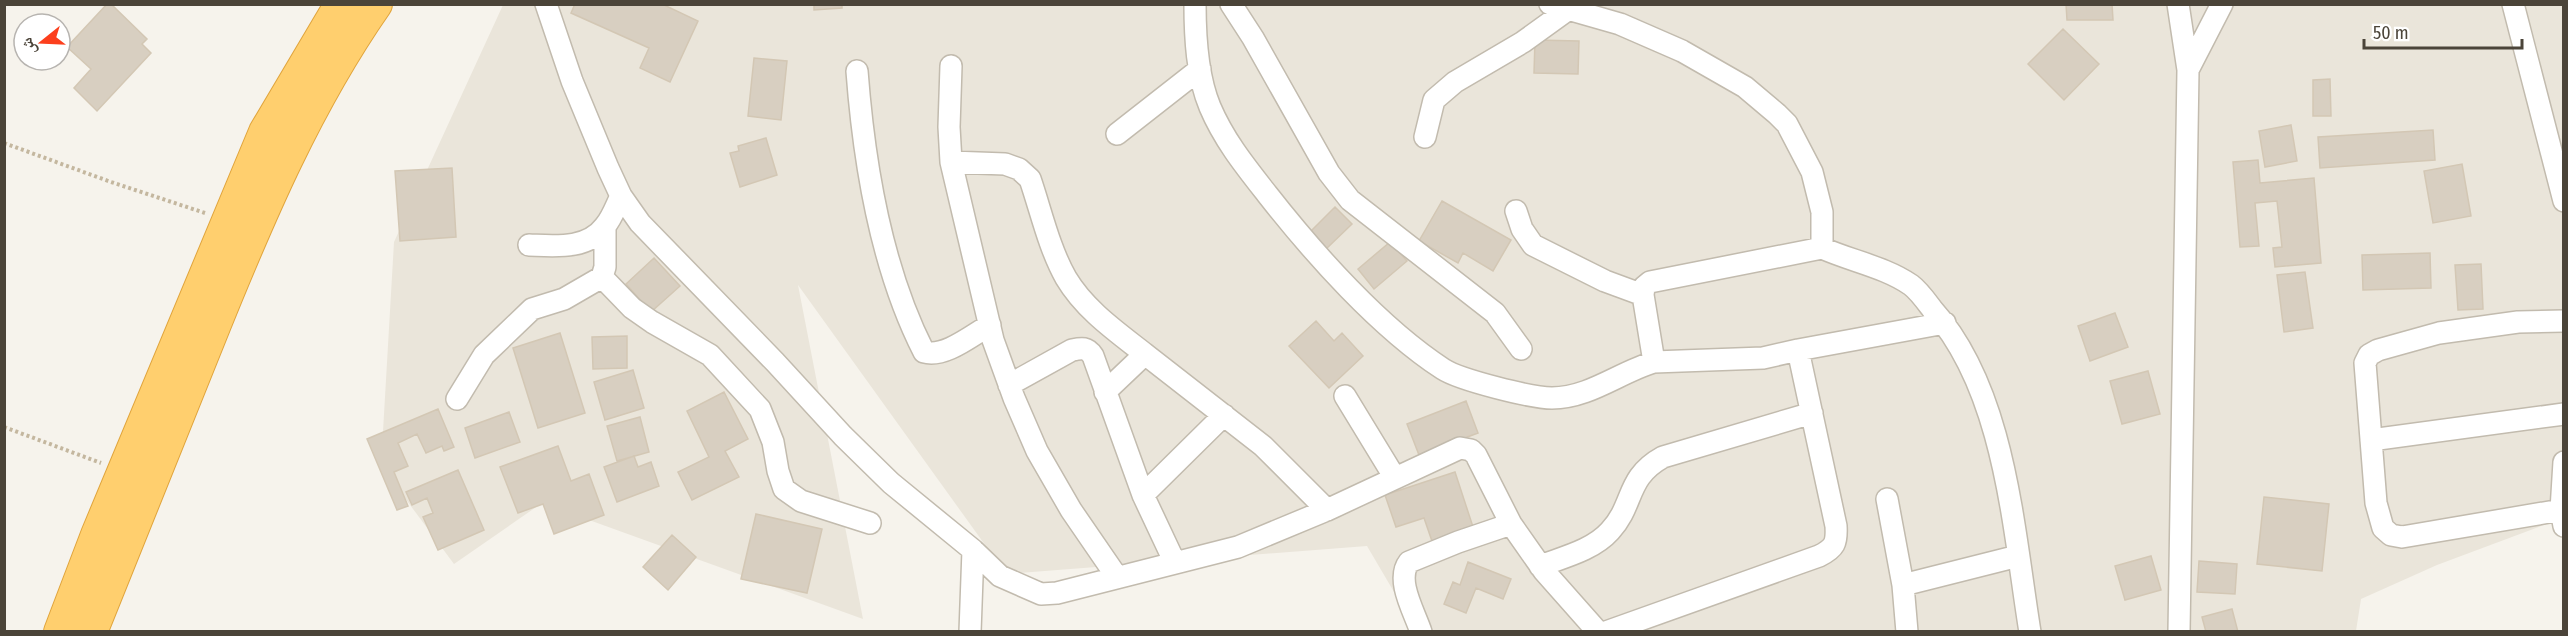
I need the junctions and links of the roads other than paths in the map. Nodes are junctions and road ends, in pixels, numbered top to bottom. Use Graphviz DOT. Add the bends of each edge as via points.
graph roads {
  1 [pos="341,4"];
  2 [pos="376,4"];
  3 [pos="546,4"];
  4 [pos="1195,4"];
  5 [pos="1231,4"];
  6 [pos="2178,4"];
  7 [pos="2222,4"];
  8 [pos="2513,4"];
  9 [pos="1558,8"];
  10 [pos="951,66"];
  11 [pos="1200,69"];
  12 [pos="2188,70"];
  13 [pos="857,71"];
  14 [pos="1116,134"];
  15 [pos="1425,137"];
  16 [pos="2557,148"];
  17 [pos="951,162"];
  18 [pos="621,196"];
  19 [pos="2564,201"];
  20 [pos="1516,210"];
  21 [pos="605,227"];
  22 [pos="529,245"];
  23 [pos="1822,249"];
  24 [pos="602,277"];
  25 [pos="1643,295"];
  26 [pos="2564,321"];
  27 [pos="1945,323"];
  28 [pos="990,325"];
  29 [pos="1521,349"];
  30 [pos="1798,350"];
  31 [pos="1145,354"];
  32 [pos="1654,362"];
  33 [pos="1009,385"];
  34 [pos="1106,392"];
  35 [pos="1345,396"];
  36 [pos="457,399"];
  37 [pos="1812,413"];
  38 [pos="2564,414"];
  39 [pos="1224,415"];
  40 [pos="2371,440"];
  41 [pos="2564,462"];
  42 [pos="1395,478"];
  43 [pos="1143,495"];
  44 [pos="1887,499"];
  45 [pos="1327,510"];
  46 [pos="2562,518"];
  47 [pos="870,523"];
  48 [pos="1511,524"];
  49 [pos="973,550"];
  50 [pos="2018,556"];
  51 [pos="1175,563"];
  52 [pos="1540,566"];
  53 [pos="1117,577"];
  54 [pos="1903,585"];
  55 [pos="60,632"];
  56 [pos="91,632"];
  57 [pos="970,632"];
  58 [pos="1421,632"];
  59 [pos="1598,632"];
  60 [pos="1606,632"];
  61 [pos="1907,632"];
  62 [pos="2030,632"];
  63 [pos="2180,632"];
  1 -- 55 [label="highway" via="265,132"];
  2 -- 56 [label="highway" via="308,114 258,219"];
  3 -- 18 [label="street" via="572,81"];
  4 -- 11 [label="street"];
  5 -- 29 [label="street" via="1329,173 1350,200 1495,313"];
  6 -- 12 [label="street"];
  7 -- 12 [label="street"];
  8 -- 16 [label="street"];
  9 -- 15 [label="street" via="1523,42 1455,82 1434,100"];
  9 -- 23 [label="street" via="1620,24 1682,51 1745,87 1777,114 1787,124 1812,172 1822,212"];
  10 -- 17 [label="street"];
  11 -- 14 [label="street"];
  11 -- 32 [label="street" via="1210,106 1232,149 1295,230 1398,335 1446,371 1528,396 1554,398 1582,393"];
  12 -- 63 [label="street"];
  13 -- 28 [label="street" via="862,136 876,208 890,264 924,352 944,351"];
  16 -- 19 [label="street"];
  17 -- 28 [label="street"];
  17 -- 31 [label="street" via="1005,164 1030,179 1058,264 1068,280 1090,308"];
  18 -- 21 [label="street"];
  18 -- 49 [label="street" via="640,223 843,436 891,483"];
  20 -- 25 [label="street" via="1533,245"];
  21 -- 22 [label="street" via="586,241 565,247"];
  21 -- 24 [label="street"];
  23 -- 25 [label="street" via="1650,282"];
  23 -- 27 [label="street" via="1877,268 1911,285"];
  24 -- 36 [label="street" via="564,299 532,309 484,355"];
  24 -- 47 [label="street" via="632,308 710,355 760,409 784,489 801,501"];
  25 -- 32 [label="street"];
  26 -- 40 [label="street" via="2518,322 2439,333 2369,355 2365,363"];
  27 -- 30 [label="street"];
  27 -- 50 [label="street" via="1979,384 1995,434"];
  28 -- 33 [label="street"];
  30 -- 32 [label="street" via="1763,358"];
  30 -- 37 [label="street"];
  31 -- 34 [label="street"];
  31 -- 39 [label="street"];
  33 -- 34 [label="street" via="1072,350 1083,348 1093,356"];
  33 -- 53 [label="street" via="1037,451"];
  34 -- 43 [label="street"];
  35 -- 42 [label="street"];
  37 -- 52 [label="street" via="1647,466 1610,532 1595,544"];
  37 -- 60 [label="street" via="1836,526 1834,548"];
  38 -- 40 [label="street"];
  39 -- 43 [label="street"];
  39 -- 45 [label="street" via="1263,446"];
  40 -- 46 [label="street" via="2376,503 2383,528 2391,535 2402,537"];
  41 -- 46 [label="street"];
  42 -- 45 [label="street"];
  42 -- 48 [label="street" via="1460,448 1471,450"];
  43 -- 51 [label="street"];
  44 -- 54 [label="street"];
  45 -- 51 [label="street" via="1238,547"];
  48 -- 52 [label="street"];
  48 -- 58 [label="street" via="1409,562 1403,580"];
  49 -- 53 [label="street" via="1000,576 1041,594"];
  49 -- 57 [label="street"];
  50 -- 54 [label="street"];
  50 -- 62 [label="street"];
  51 -- 53 [label="street"];
  52 -- 59 [label="street"];
  54 -- 61 [label="street"];
}
